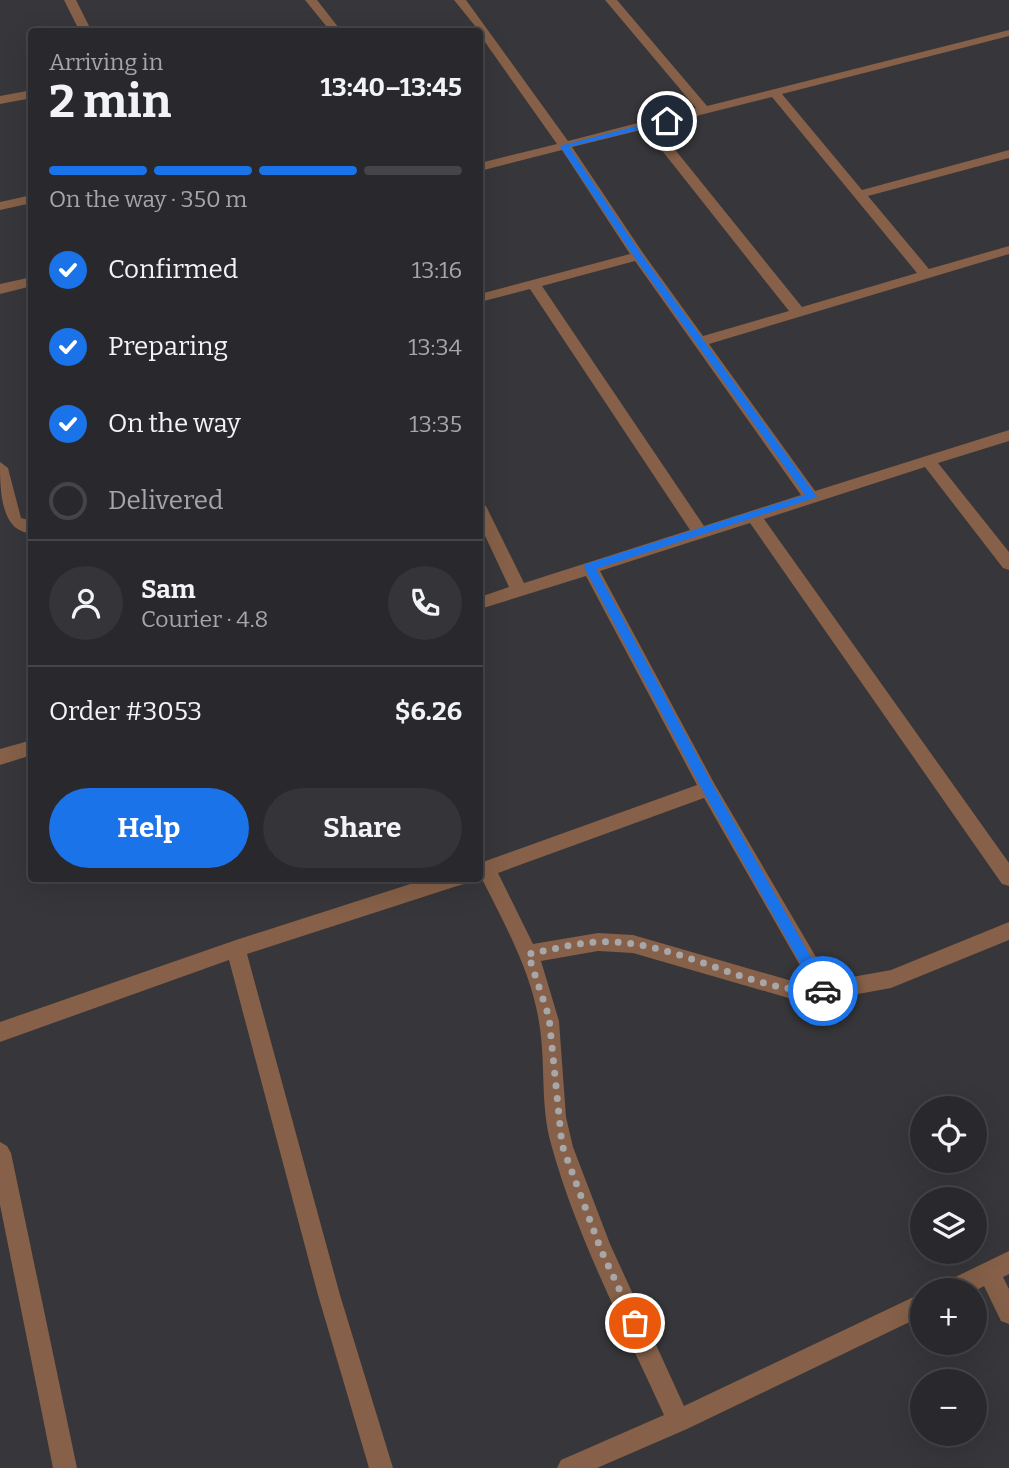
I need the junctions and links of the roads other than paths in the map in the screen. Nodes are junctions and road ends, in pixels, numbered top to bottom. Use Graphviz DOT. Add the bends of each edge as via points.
graph roads {
  1 [pos="70,0"];
  2 [pos="311,0"];
  3 [pos="460,0"];
  4 [pos="611,0"];
  5 [pos="84,28"];
  6 [pos="333,28"];
  7 [pos="480,28"];
  8 [pos="483,32"];
  9 [pos="1009,33"];
  10 [pos="776,94"];
  11 [pos="28,95"];
  12 [pos="0,100"];
  13 [pos="705,111"];
  14 [pos="648,125"];
  15 [pos="565,146"];
  16 [pos="1009,154"];
  17 [pos="483,166"];
  18 [pos="861,194"];
  19 [pos="28,200"];
  20 [pos="0,206"];
  21 [pos="1009,250"];
  22 [pos="638,256"];
  23 [pos="925,274"];
  24 [pos="28,282"];
  25 [pos="533,283"];
  26 [pos="0,289"];
  27 [pos="483,297"];
  28 [pos="798,312"];
  29 [pos="700,342"];
  30 [pos="1009,435"];
  31 [pos="928,461"];
  32 [pos="0,468"];
  33 [pos="811,497"];
  34 [pos="483,516"];
  35 [pos="754,517"];
  36 [pos="28,527"];
  37 [pos="700,533"];
  38 [pos="1009,564"];
  39 [pos="590,567"];
  40 [pos="519,590"];
  41 [pos="483,602"];
  42 [pos="28,748"];
  43 [pos="0,757"];
  44 [pos="708,789"];
  45 [pos="483,870"];
  46 [pos="1009,878"];
  47 [pos="445,882"];
  48 [pos="1009,931"];
  49 [pos="236,949"];
  50 [pos="528,954"];
  51 [pos="825,991"];
  52 [pos="0,1031"];
  53 [pos="0,1153"];
  54 [pos="999,1267"];
  55 [pos="977,1278"];
  56 [pos="910,1310"];
  57 [pos="1009,1313"];
  58 [pos="679,1421"];
  59 [pos="65,1468"];
  60 [pos="382,1468"];
  61 [pos="569,1468"];
  1 -- 5 [label="street"];
  2 -- 6 [label="street"];
  3 -- 7 [label="street"];
  4 -- 13 [label="street"];
  8 -- 15 [label="street"];
  9 -- 10 [label="street"];
  10 -- 13 [label="street"];
  10 -- 18 [label="street"];
  11 -- 12 [label="street"];
  13 -- 14 [label="street"];
  14 -- 15 [label="street"];
  14 -- 28 [label="street"];
  15 -- 17 [label="street"];
  15 -- 22 [label="street"];
  16 -- 18 [label="street"];
  18 -- 23 [label="street"];
  19 -- 20 [label="street"];
  21 -- 23 [label="street"];
  22 -- 25 [label="street"];
  22 -- 29 [label="street"];
  23 -- 28 [label="street"];
  24 -- 26 [label="street"];
  25 -- 27 [label="street"];
  25 -- 37 [label="street"];
  28 -- 29 [label="street"];
  29 -- 33 [label="street"];
  30 -- 31 [label="street"];
  31 -- 33 [label="street"];
  31 -- 38 [label="street"];
  32 -- 36 [label="street" via="14,521"];
  33 -- 35 [label="street"];
  34 -- 40 [label="street"];
  35 -- 37 [label="street"];
  35 -- 46 [label="street"];
  37 -- 39 [label="street"];
  39 -- 40 [label="street"];
  39 -- 44 [label="street"];
  40 -- 41 [label="street"];
  42 -- 43 [label="street"];
  44 -- 45 [label="street"];
  44 -- 51 [label="street"];
  45 -- 50 [label="street"];
  47 -- 49 [label="street"];
  48 -- 51 [label="street" via="891,979"];
  49 -- 52 [label="street"];
  49 -- 60 [label="street" via="329,1295"];
  50 -- 51 [label="street" via="598,942 624,943 792,990"];
  50 -- 58 [label="street" via="549,1017 562,1145 601,1250"];
  53 -- 59 [label="street"];
  54 -- 55 [label="street"];
  54 -- 57 [label="street"];
  56 -- 58 [label="street"];
  58 -- 61 [label="street"];
}
